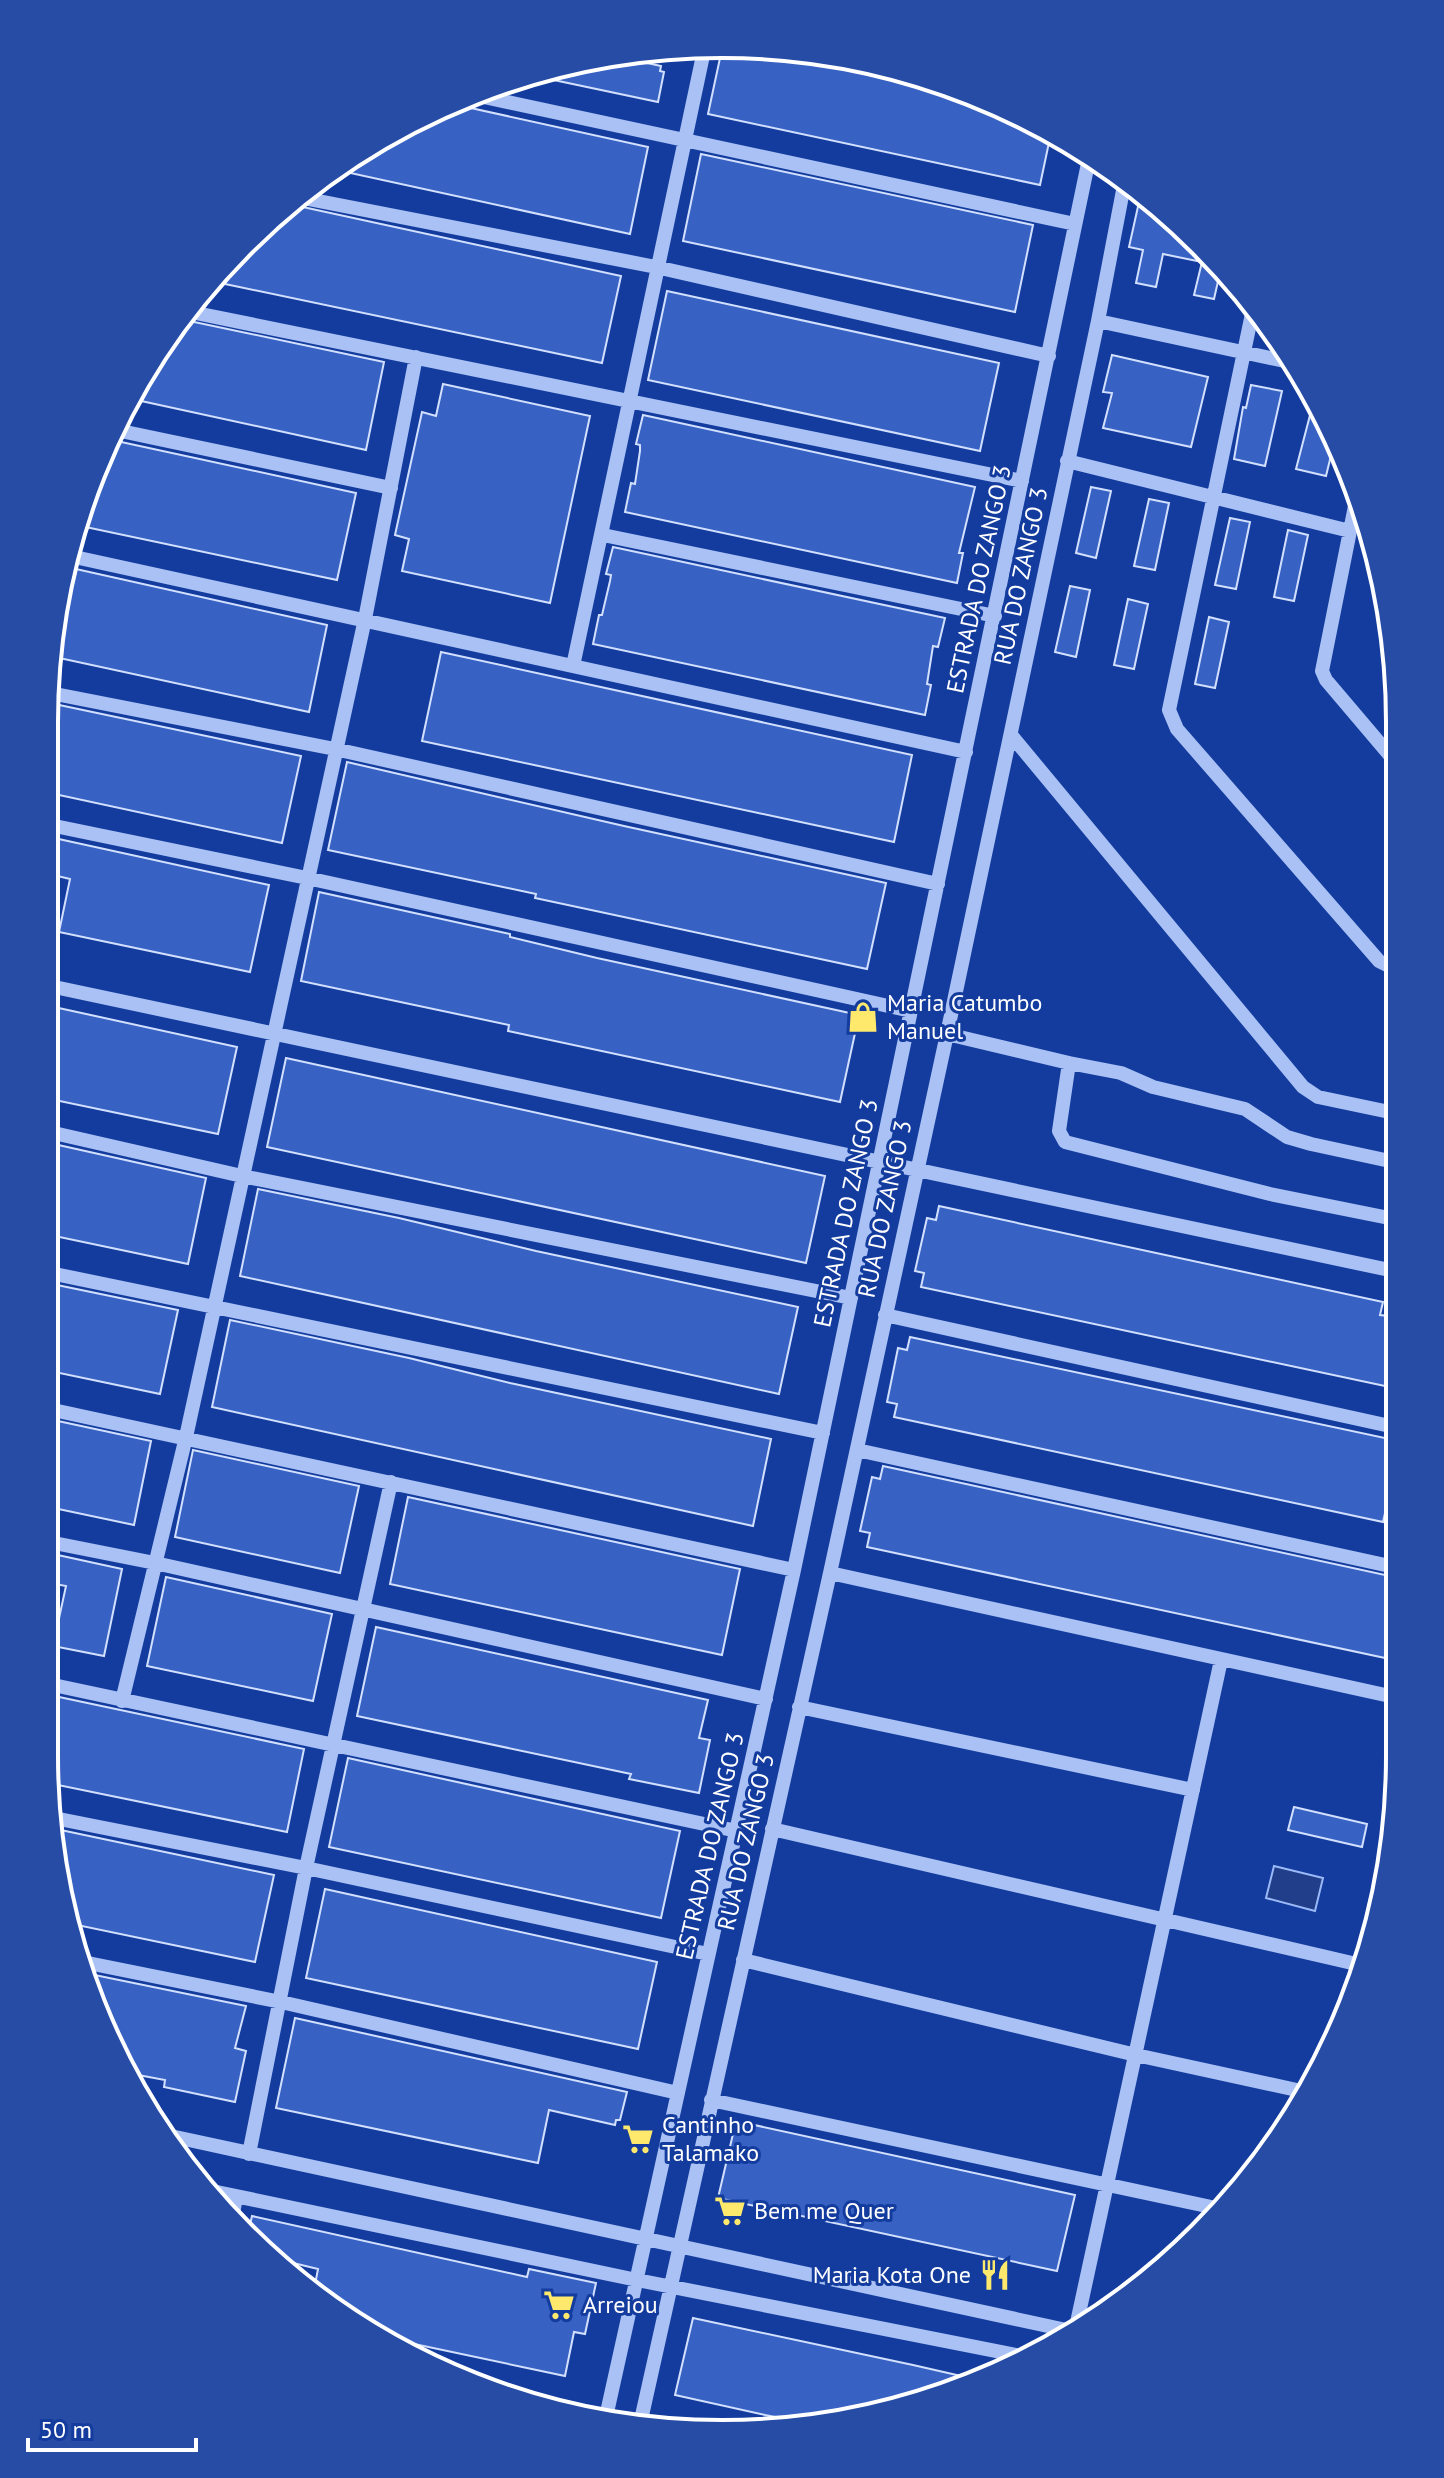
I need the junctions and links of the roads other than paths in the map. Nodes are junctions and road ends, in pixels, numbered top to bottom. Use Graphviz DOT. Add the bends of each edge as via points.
graph roads {
  1 [pos="702,58"];
  2 [pos="494,99"];
  3 [pos="684,138"];
  4 [pos="1087,168"];
  5 [pos="1123,193"];
  6 [pos="312,200"];
  7 [pos="1075,224"];
  8 [pos="656,267"];
  9 [pos="199,314"];
  10 [pos="1251,320"];
  11 [pos="1098,321"];
  12 [pos="1244,352"];
  13 [pos="1049,356"];
  14 [pos="416,357"];
  15 [pos="1278,359"];
  16 [pos="630,401"];
  17 [pos="124,432"];
  18 [pos="1067,461"];
  19 [pos="1022,481"];
  20 [pos="391,488"];
  21 [pos="1213,497"];
  22 [pos="1353,516"];
  23 [pos="1350,531"];
  24 [pos="603,535"];
  25 [pos="79,558"];
  26 [pos="995,616"];
  27 [pos="365,619"];
  28 [pos="573,666"];
  29 [pos="59,695"];
  30 [pos="1011,735"];
  31 [pos="335,749"];
  32 [pos="1386,751"];
  33 [pos="966,752"];
  34 [pos="58,827"];
  35 [pos="307,878"];
  36 [pos="938,884"];
  37 [pos="1386,964"];
  38 [pos="58,988"];
  39 [pos="911,1011"];
  40 [pos="273,1032"];
  41 [pos="947,1034"];
  42 [pos="1069,1063"];
  43 [pos="1386,1111"];
  44 [pos="58,1134"];
  45 [pos="879,1160"];
  46 [pos="1386,1160"];
  47 [pos="916,1168"];
  48 [pos="242,1176"];
  49 [pos="1386,1217"];
  50 [pos="1386,1269"];
  51 [pos="58,1275"];
  52 [pos="851,1298"];
  53 [pos="214,1307"];
  54 [pos="885,1315"];
  55 [pos="58,1411"];
  56 [pos="1386,1425"];
  57 [pos="823,1433"];
  58 [pos="186,1437"];
  59 [pos="857,1450"];
  60 [pos="391,1482"];
  61 [pos="58,1544"];
  62 [pos="155,1563"];
  63 [pos="1386,1565"];
  64 [pos="794,1570"];
  65 [pos="830,1573"];
  66 [pos="363,1611"];
  67 [pos="1221,1660"];
  68 [pos="58,1686"];
  69 [pos="1386,1695"];
  70 [pos="766,1699"];
  71 [pos="122,1701"];
  72 [pos="799,1707"];
  73 [pos="334,1747"];
  74 [pos="1193,1790"];
  75 [pos="61,1819"];
  76 [pos="772,1829"];
  77 [pos="737,1831"];
  78 [pos="306,1868"];
  79 [pos="1165,1919"];
  80 [pos="708,1954"];
  81 [pos="743,1960"];
  82 [pos="1353,1963"];
  83 [pos="91,1964"];
  84 [pos="281,2002"];
  85 [pos="1136,2055"];
  86 [pos="1296,2090"];
  87 [pos="678,2093"];
  88 [pos="711,2100"];
  89 [pos="179,2138"];
  90 [pos="249,2154"];
  91 [pos="1107,2184"];
  92 [pos="223,2194"];
  93 [pos="236,2197"];
  94 [pos="234,2206"];
  95 [pos="1210,2207"];
  96 [pos="646,2239"];
  97 [pos="678,2246"];
  98 [pos="637,2280"];
  99 [pos="670,2286"];
  100 [pos="1078,2316"];
  101 [pos="1058,2328"];
  102 [pos="1011,2354"];
  103 [pos="608,2410"];
  104 [pos="642,2415"];
  1 -- 3 [label="street"];
  2 -- 3 [label="street"];
  3 -- 7 [label="street"];
  3 -- 8 [label="street"];
  4 -- 7 [label="street, ESTRADA DO ZANGO 3"];
  5 -- 11 [label="street, RUA DO ZANGO 3"];
  6 -- 8 [label="street"];
  7 -- 13 [label="street, ESTRADA DO ZANGO 3"];
  8 -- 13 [label="street"];
  8 -- 16 [label="street"];
  9 -- 14 [label="street"];
  10 -- 12 [label="street"];
  11 -- 12 [label="street"];
  11 -- 18 [label="street, RUA DO ZANGO 3"];
  12 -- 15 [label="street"];
  12 -- 21 [label="street"];
  13 -- 19 [label="street, ESTRADA DO ZANGO 3"];
  14 -- 16 [label="street"];
  14 -- 20 [label="street"];
  16 -- 19 [label="street"];
  16 -- 24 [label="street"];
  17 -- 20 [label="street"];
  18 -- 21 [label="street"];
  18 -- 30 [label="street, RUA DO ZANGO 3"];
  19 -- 26 [label="street, ESTRADA DO ZANGO 3"];
  20 -- 27 [label="street"];
  21 -- 23 [label="street"];
  21 -- 37 [label="street" via="1171,720"];
  22 -- 23 [label="street"];
  23 -- 32 [label="street" via="1322,671"];
  24 -- 26 [label="street"];
  24 -- 28 [label="street"];
  25 -- 27 [label="street"];
  26 -- 33 [label="street, ESTRADA DO ZANGO 3"];
  27 -- 28 [label="street"];
  27 -- 31 [label="street"];
  28 -- 33 [label="street"];
  29 -- 31 [label="street"];
  30 -- 41 [label="street, RUA DO ZANGO 3"];
  30 -- 43 [label="street" via="1303,1087 1318,1097"];
  31 -- 35 [label="street"];
  31 -- 36 [label="street"];
  33 -- 36 [label="street, ESTRADA DO ZANGO 3"];
  34 -- 35 [label="street"];
  35 -- 39 [label="street"];
  35 -- 40 [label="street"];
  36 -- 39 [label="street, ESTRADA DO ZANGO 3"];
  38 -- 40 [label="street"];
  39 -- 45 [label="street, ESTRADA DO ZANGO 3"];
  40 -- 45 [label="street"];
  40 -- 48 [label="street"];
  41 -- 42 [label="street"];
  41 -- 47 [label="street, RUA DO ZANGO 3"];
  42 -- 46 [label="street" via="1245,1109 1287,1137"];
  42 -- 49 [label="street" via="1059,1131 1065,1142"];
  44 -- 48 [label="street"];
  45 -- 47 [label="street"];
  45 -- 52 [label="street, ESTRADA DO ZANGO 3"];
  47 -- 50 [label="street"];
  47 -- 54 [label="street, RUA DO ZANGO 3"];
  48 -- 52 [label="street"];
  48 -- 53 [label="street"];
  51 -- 53 [label="street"];
  52 -- 57 [label="street, ESTRADA DO ZANGO 3"];
  53 -- 57 [label="street"];
  53 -- 58 [label="street"];
  54 -- 56 [label="street"];
  54 -- 59 [label="street, RUA DO ZANGO 3"];
  55 -- 58 [label="street"];
  57 -- 64 [label="street, ESTRADA DO ZANGO 3"];
  58 -- 60 [label="street"];
  58 -- 62 [label="street"];
  59 -- 63 [label="street"];
  59 -- 65 [label="street, RUA DO ZANGO 3"];
  60 -- 64 [label="street"];
  60 -- 66 [label="street"];
  61 -- 62 [label="street"];
  62 -- 66 [label="street"];
  62 -- 71 [label="street"];
  64 -- 70 [label="street, ESTRADA DO ZANGO 3"];
  65 -- 67 [label="street"];
  65 -- 72 [label="street, RUA DO ZANGO 3"];
  66 -- 70 [label="street"];
  66 -- 73 [label="street"];
  67 -- 69 [label="street"];
  67 -- 74 [label="street"];
  68 -- 71 [label="street"];
  70 -- 77 [label="street, ESTRADA DO ZANGO 3"];
  71 -- 73 [label="street"];
  72 -- 74 [label="street"];
  72 -- 76 [label="street, RUA DO ZANGO 3"];
  73 -- 77 [label="street"];
  73 -- 78 [label="street"];
  74 -- 79 [label="street"];
  75 -- 78 [label="street"];
  76 -- 79 [label="street"];
  76 -- 81 [label="street, RUA DO ZANGO 3"];
  77 -- 80 [label="street, ESTRADA DO ZANGO 3"];
  78 -- 80 [label="street"];
  78 -- 84 [label="street"];
  79 -- 82 [label="street"];
  79 -- 85 [label="street"];
  80 -- 87 [label="street, ESTRADA DO ZANGO 3"];
  81 -- 85 [label="street"];
  81 -- 88 [label="street, RUA DO ZANGO 3"];
  83 -- 84 [label="street"];
  84 -- 87 [label="street"];
  84 -- 90 [label="street"];
  85 -- 86 [label="street"];
  85 -- 91 [label="street"];
  87 -- 96 [label="street, ESTRADA DO ZANGO 3"];
  88 -- 91 [label="street"];
  88 -- 97 [label="street, RUA DO ZANGO 3"];
  89 -- 90 [label="street"];
  90 -- 96 [label="street"];
  91 -- 95 [label="street"];
  91 -- 100 [label="street"];
  92 -- 93 [label="street"];
  93 -- 94 [label="street"];
  93 -- 98 [label="street"];
  96 -- 97 [label="street"];
  96 -- 98 [label="street, ESTRADA DO ZANGO 3"];
  97 -- 99 [label="street, RUA DO ZANGO 3"];
  97 -- 101 [label="street"];
  98 -- 99 [label="street"];
  98 -- 103 [label="street, ESTRADA DO ZANGO 3"];
  99 -- 102 [label="street"];
  99 -- 104 [label="street, RUA DO ZANGO 3"];
}
